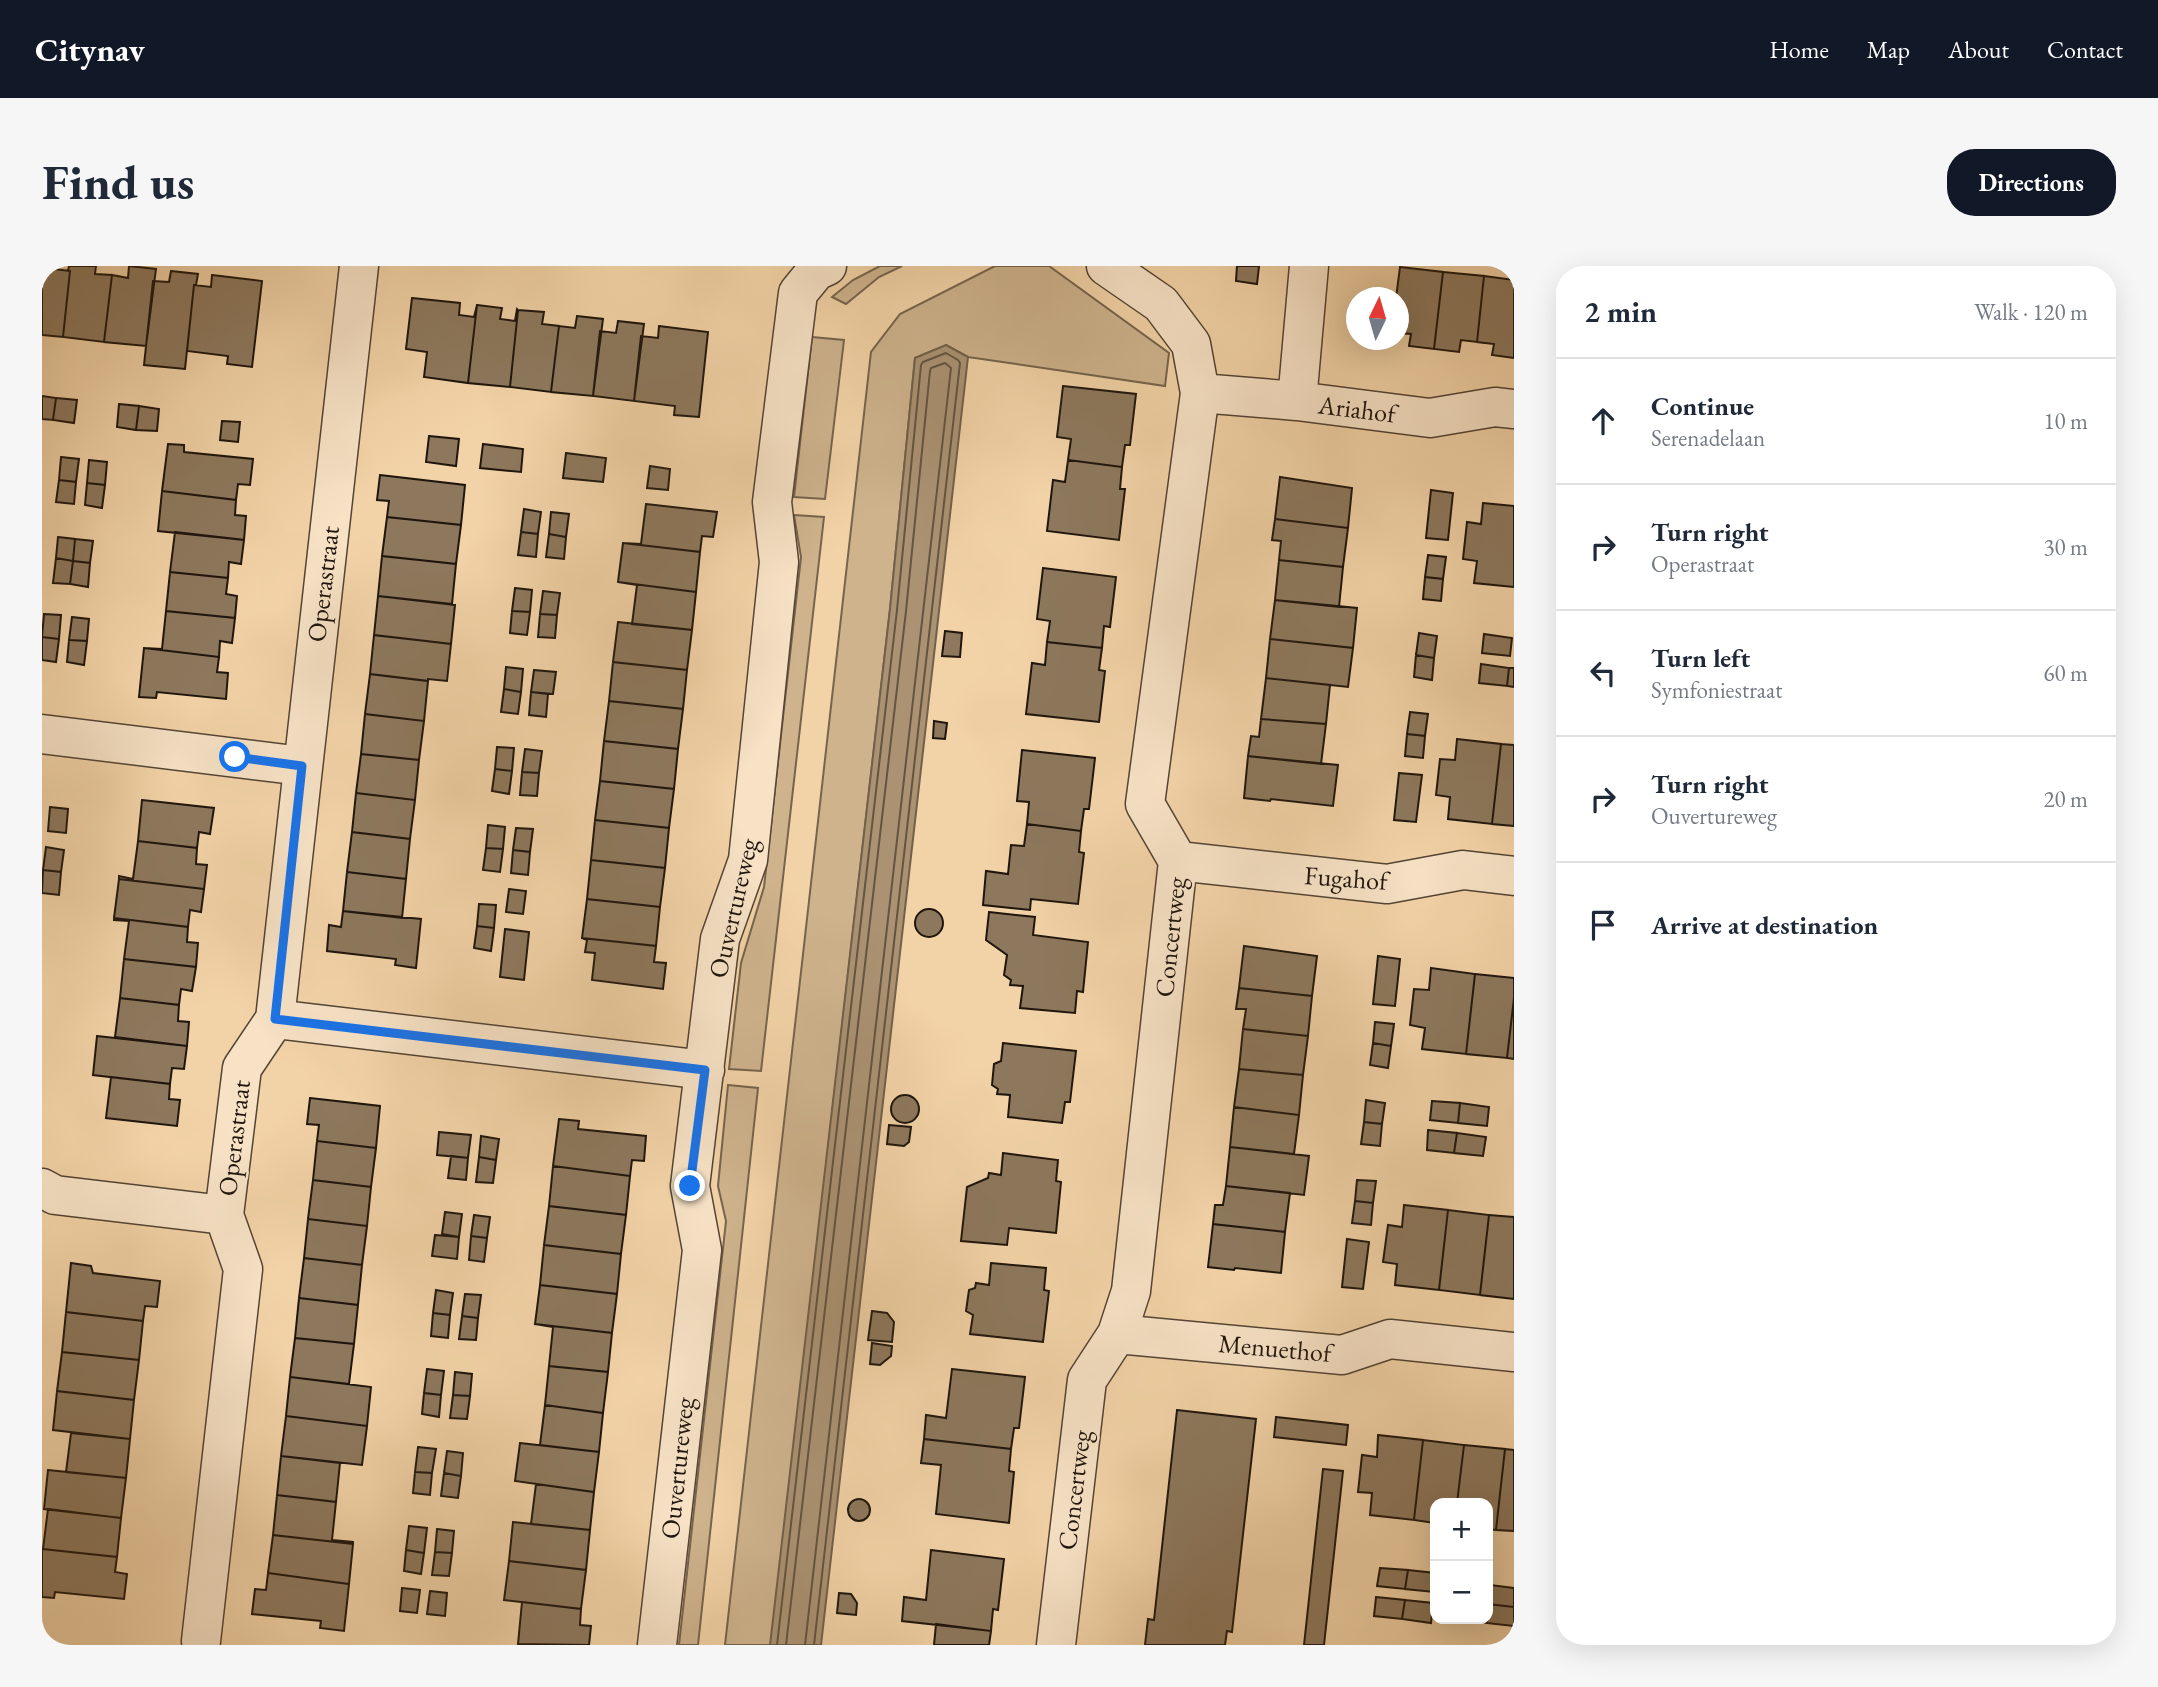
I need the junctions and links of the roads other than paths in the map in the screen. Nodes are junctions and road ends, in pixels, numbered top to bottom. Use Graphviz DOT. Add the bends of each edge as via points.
graph roads {
  1 [pos="359,266"];
  2 [pos="1106,266"];
  3 [pos="1309,266"];
  4 [pos="816,268"];
  5 [pos="1200,393"];
  6 [pos="1297,401"];
  7 [pos="1514,409"];
  8 [pos="42,734"];
  9 [pos="302,766"];
  10 [pos="1178,861"];
  11 [pos="1514,876"];
  12 [pos="275,1019"];
  13 [pos="705,1070"];
  14 [pos="42,1188"];
  15 [pos="224,1214"];
  16 [pos="1117,1334"];
  17 [pos="1514,1352"];
  18 [pos="200,1644"];
  19 [pos="657,1645"];
  20 [pos="1056,1645"];
  1 -- 9 [label="street, Operastraat"];
  2 -- 5 [label="street, Concertweg" via="1161,304 1191,344"];
  3 -- 6 [label="street"];
  4 -- 13 [label="street, Ouvertureweg" via="798,293 772,502 779,562 748,859 720,939"];
  5 -- 6 [label="street, Ariahof"];
  5 -- 10 [label="street, Concertweg" via="1145,804"];
  6 -- 7 [label="street, Ariahof" via="1430,418 1495,407"];
  8 -- 9 [label="street"];
  9 -- 12 [label="street, Operastraat"];
  10 -- 11 [label="street, Fugahof" via="1387,884 1463,870"];
  10 -- 16 [label="street, Concertweg" via="1131,1291"];
  12 -- 13 [label="street"];
  12 -- 15 [label="street, Operastraat" via="242,1068"];
  13 -- 19 [label="street, Ouvertureweg" via="690,1186 702,1250"];
  14 -- 15 [label="street" via="55,1195"];
  15 -- 18 [label="street, Operastraat" via="243,1269"];
  16 -- 17 [label="street, Menuethof" via="1342,1355 1390,1339"];
  16 -- 20 [label="street, Concertweg" via="1087,1380"];
}
